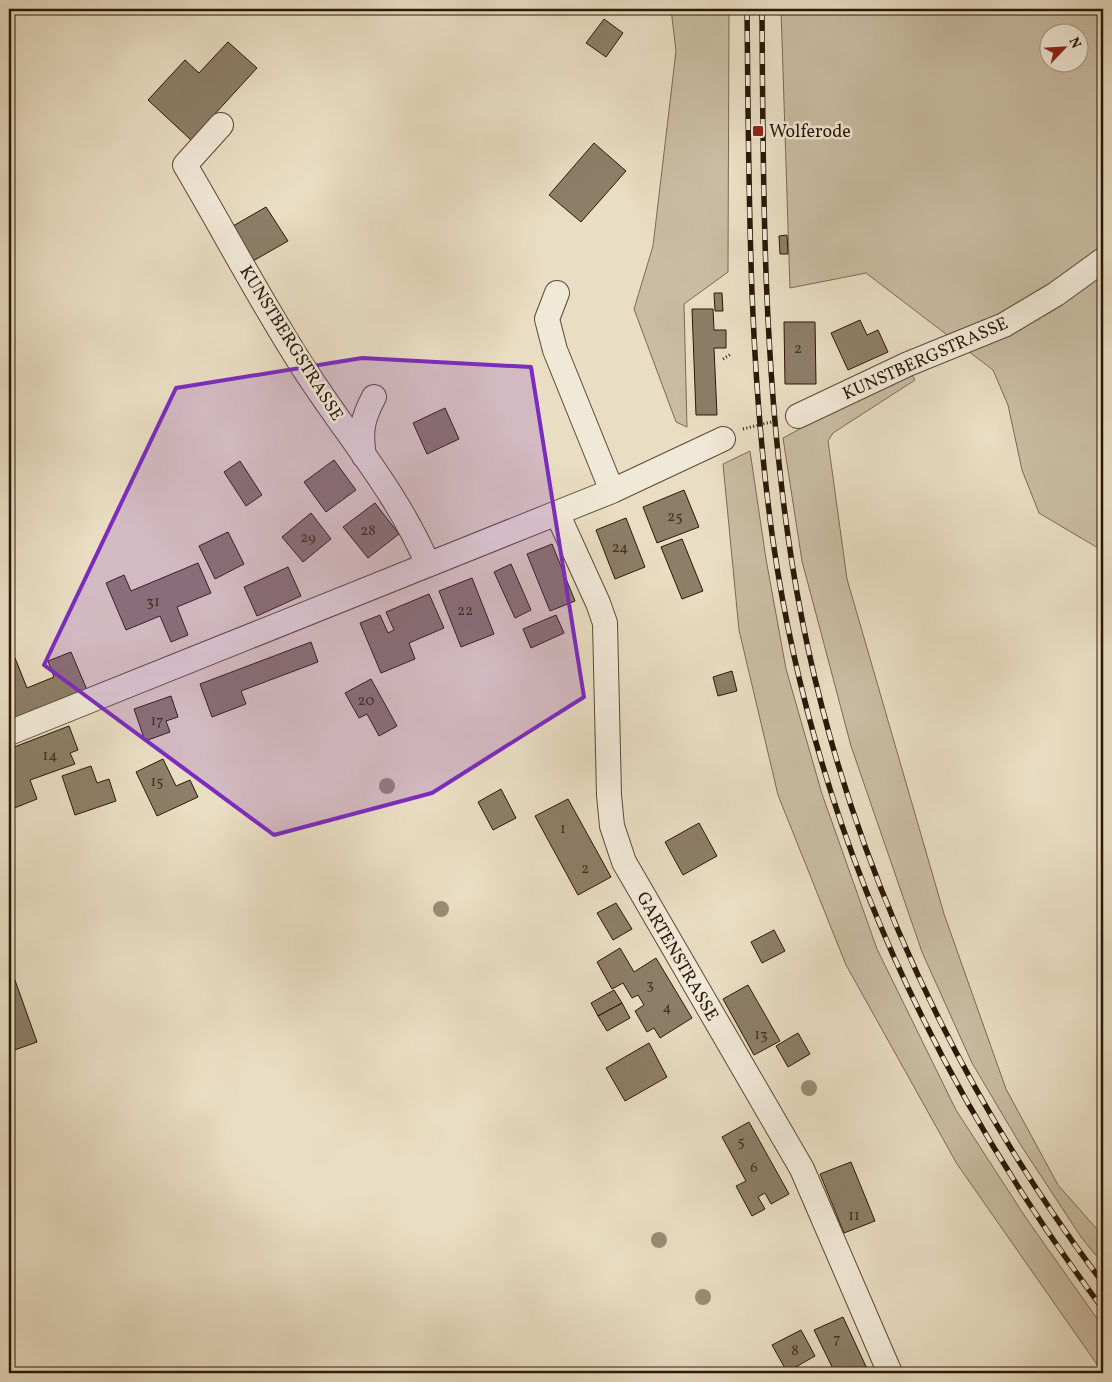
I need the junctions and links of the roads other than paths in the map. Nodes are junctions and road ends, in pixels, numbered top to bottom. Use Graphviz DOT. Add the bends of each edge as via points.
graph roads {
  1 [pos="221,125"];
  2 [pos="1103,260"];
  3 [pos="557,293"];
  4 [pos="374,397"];
  5 [pos="798,416"];
  6 [pos="729,435"];
  7 [pos="364,456"];
  8 [pos="612,491"];
  9 [pos="557,513"];
  10 [pos="428,565"];
  11 [pos="9,733"];
  12 [pos="890,1373"];
  1 -- 7 [label="street, KUNSTBERGSTRASSE" via="185,165 301,364"];
  2 -- 5 [label="street, KUNSTBERGSTRASSE" via="1056,294 1004,325 908,364"];
  3 -- 8 [label="street" via="547,320 555,350"];
  4 -- 7 [label="street" via="361,435"];
  6 -- 8 [label="street"];
  7 -- 10 [label="street, KUNSTBERGSTRASSE" via="384,482 415,534"];
  8 -- 9 [label="street"];
  9 -- 10 [label="street"];
  9 -- 12 [label="street, GARTENSTRASSE" via="604,623 609,795 612,826 624,862 802,1169"];
  10 -- 11 [label="street"];
}
